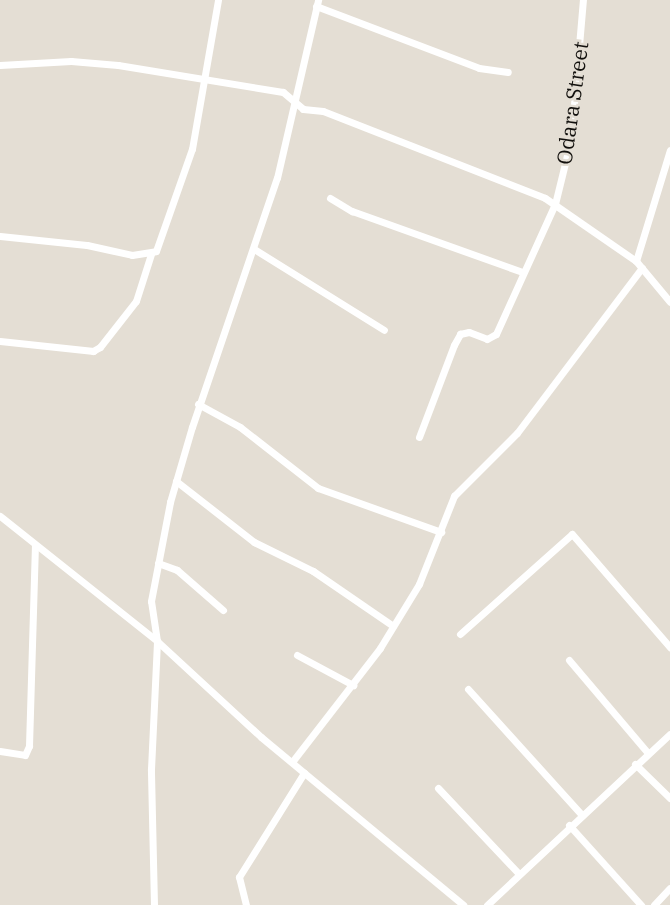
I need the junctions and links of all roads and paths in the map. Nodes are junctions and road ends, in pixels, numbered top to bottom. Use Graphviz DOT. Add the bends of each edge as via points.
graph roads {
  1 [pos="218,0"];
  2 [pos="583,0"];
  3 [pos="317,3"];
  4 [pos="0,65"];
  5 [pos="508,72"];
  6 [pos="206,79"];
  7 [pos="295,100"];
  8 [pos="670,150"];
  9 [pos="667,179"];
  10 [pos="330,198"];
  11 [pos="555,204"];
  12 [pos="0,236"];
  13 [pos="254,249"];
  14 [pos="152,254"];
  15 [pos="639,265"];
  16 [pos="522,272"];
  17 [pos="670,302"];
  18 [pos="384,330"];
  19 [pos="0,341"];
  20 [pos="198,404"];
  21 [pos="419,437"];
  22 [pos="176,481"];
  23 [pos="0,516"];
  24 [pos="441,532"];
  25 [pos="35,545"];
  26 [pos="158,563"];
  27 [pos="223,610"];
  28 [pos="393,626"];
  29 [pos="460,634"];
  30 [pos="157,640"];
  31 [pos="670,647"];
  32 [pos="297,655"];
  33 [pos="569,660"];
  34 [pos="353,685"];
  35 [pos="468,688"];
  36 [pos="670,734"];
  37 [pos="0,751"];
  38 [pos="647,752"];
  39 [pos="292,762"];
  40 [pos="635,764"];
  41 [pos="304,773"];
  42 [pos="438,788"];
  43 [pos="670,798"];
  44 [pos="581,814"];
  45 [pos="569,825"];
  46 [pos="518,873"];
  47 [pos="668,893"];
  48 [pos="154,905"];
  49 [pos="246,905"];
  50 [pos="463,905"];
  51 [pos="487,905"];
  52 [pos="641,905"];
  53 [pos="654,905"];
  1 -- 6 [label="street"];
  2 -- 11 [label="street, Odara Street" via="571,139"];
  3 -- 5 [label="street" via="479,68"];
  3 -- 7 [label="street"];
  4 -- 6 [label="street" via="71,61"];
  6 -- 7 [label="street" via="283,92"];
  6 -- 14 [label="street" via="192,149"];
  7 -- 11 [label="street" via="303,109 323,111"];
  7 -- 13 [label="street"];
  8 -- 9 [label="street"];
  9 -- 15 [label="street"];
  10 -- 16 [label="street" via="352,211"];
  11 -- 15 [label="street"];
  11 -- 16 [label="street, Odara Street"];
  12 -- 14 [label="street"];
  13 -- 18 [label="street"];
  13 -- 20 [label="street"];
  14 -- 19 [label="street" via="136,301 100,347 93,351"];
  15 -- 17 [label="street"];
  15 -- 24 [label="street" via="517,433 454,496"];
  16 -- 21 [label="street, Odara Street" via="496,334 487,339 469,332 460,334"];
  20 -- 22 [label="street"];
  20 -- 24 [label="street" via="240,426 318,488"];
  22 -- 26 [label="street"];
  22 -- 28 [label="street" via="254,541 313,571"];
  23 -- 25 [label="street"];
  24 -- 28 [label="street" via="419,584"];
  25 -- 30 [label="street"];
  25 -- 37 [label="street" via="29,746 22,755"];
  26 -- 27 [label="street" via="177,570"];
  26 -- 30 [label="street" via="150,614"];
  28 -- 34 [label="street"];
  29 -- 31 [label="street" via="572,534"];
  30 -- 39 [label="street"];
  30 -- 48 [label="street" via="151,769"];
  32 -- 34 [label="street"];
  33 -- 38 [label="street"];
  34 -- 39 [label="street"];
  35 -- 44 [label="street"];
  36 -- 38 [label="street"];
  38 -- 40 [label="street"];
  39 -- 41 [label="street"];
  40 -- 43 [label="street"];
  40 -- 44 [label="street"];
  41 -- 49 [label="street" via="239,877"];
  41 -- 50 [label="street"];
  42 -- 46 [label="street"];
  44 -- 45 [label="street"];
  45 -- 46 [label="street"];
  45 -- 52 [label="street"];
  46 -- 51 [label="street"];
  47 -- 53 [label="street"];
}
